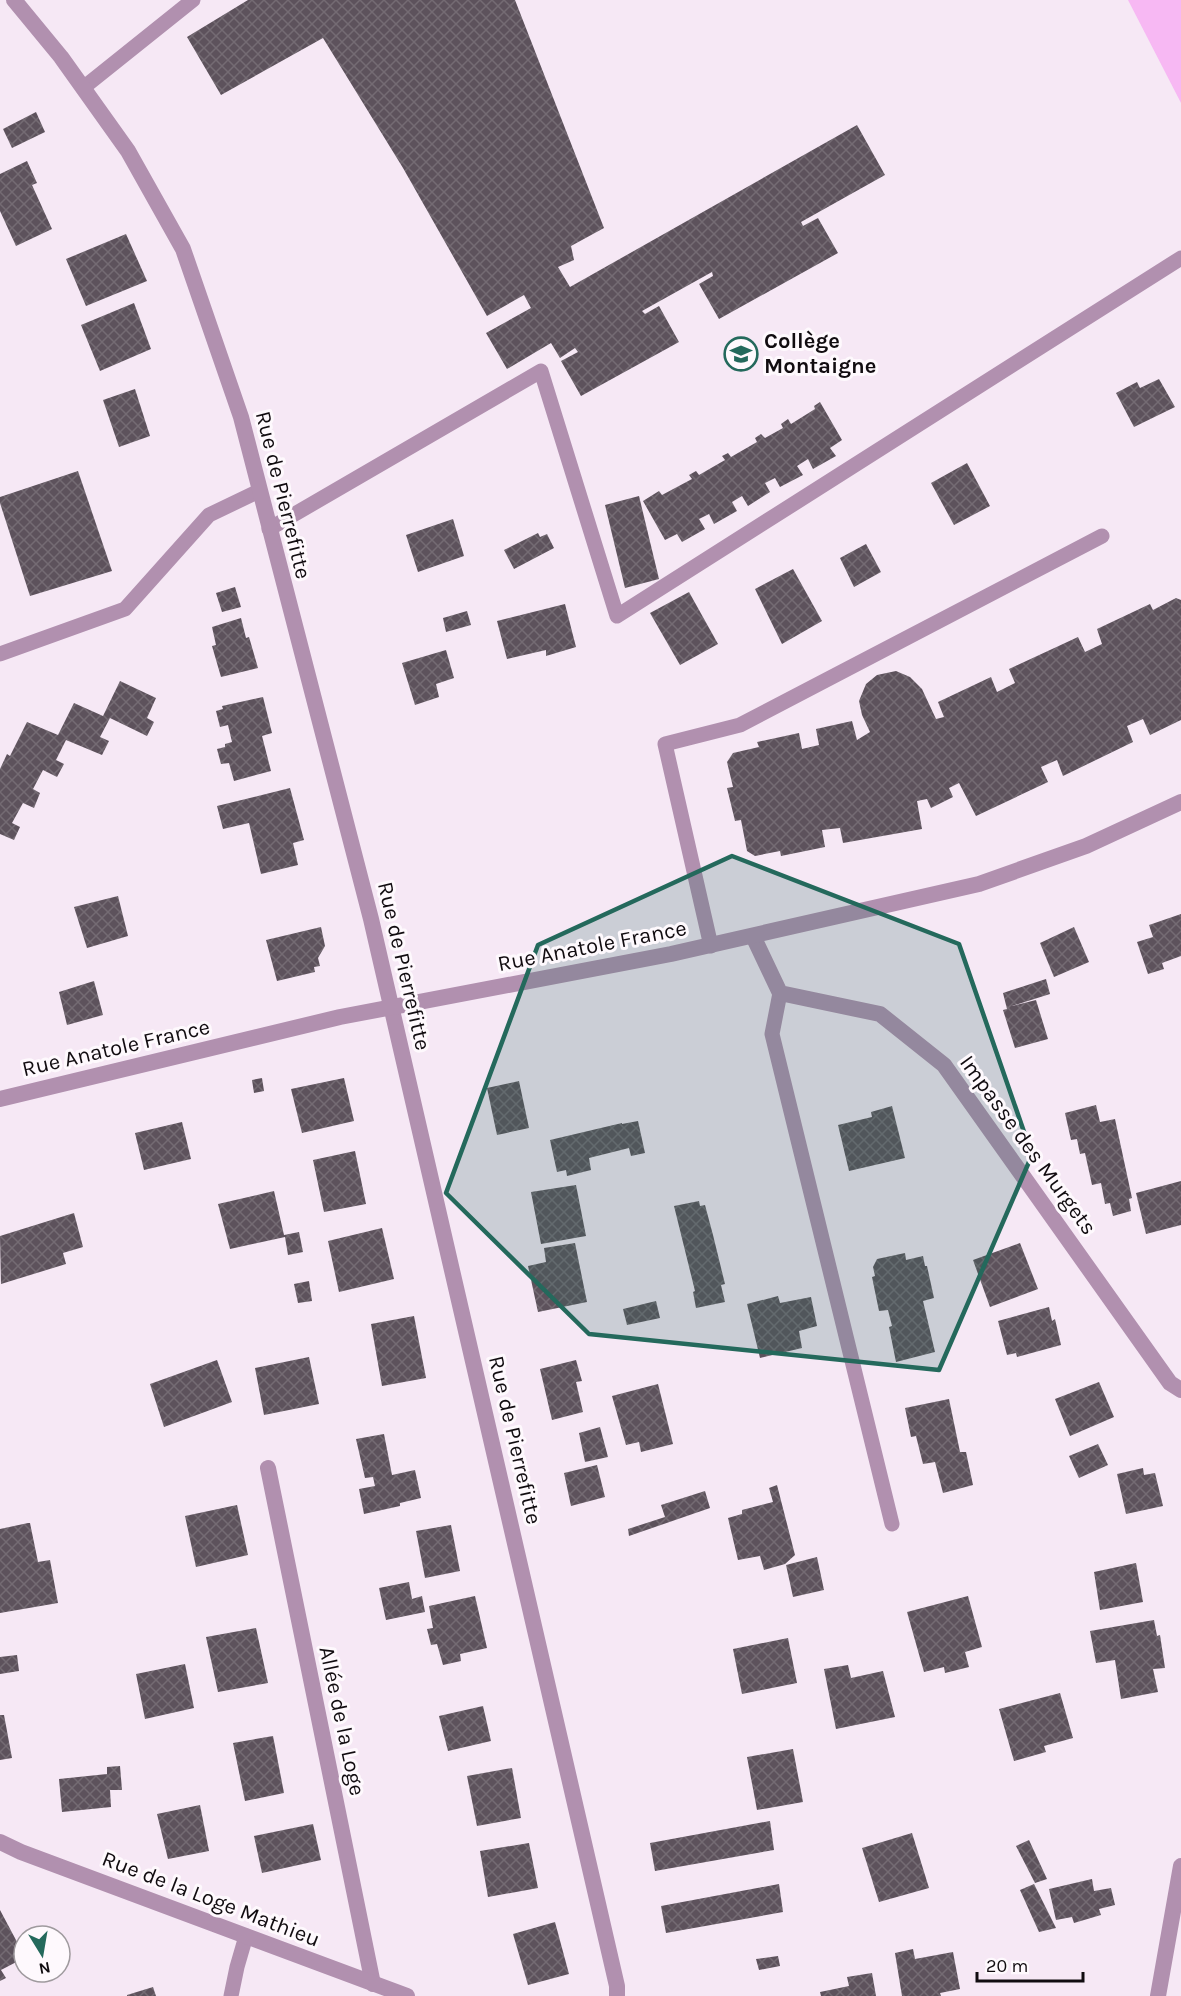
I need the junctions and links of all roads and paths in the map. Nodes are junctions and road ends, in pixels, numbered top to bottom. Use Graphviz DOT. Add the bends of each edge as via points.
graph roads {
  1 [pos="14,0"];
  2 [pos="193,0"];
  3 [pos="83,88"];
  4 [pos="1181,258"];
  5 [pos="259,492"];
  6 [pos="269,529"];
  7 [pos="1102,536"];
  8 [pos="0,654"];
  9 [pos="1181,801"];
  10 [pos="753,936"];
  11 [pos="711,946"];
  12 [pos="780,993"];
  13 [pos="392,1006"];
  14 [pos="0,1099"];
  15 [pos="1181,1390"];
  16 [pos="268,1468"];
  17 [pos="892,1524"];
  18 [pos="0,1842"];
  19 [pos="1181,1866"];
  20 [pos="246,1936"];
  21 [pos="373,1984"];
  22 [pos="231,1996"];
  23 [pos="406,1996"];
  24 [pos="617,1996"];
  25 [pos="1158,1996"];
  1 -- 3 [label="street, Rue de Pierrefitte"];
  2 -- 3 [label="lane"];
  3 -- 5 [label="street, Rue de Pierrefitte" via="128,151 183,249 241,417"];
  4 -- 6 [label="lane" via="617,616 541,371"];
  5 -- 6 [label="street, Rue de Pierrefitte"];
  5 -- 8 [label="lane" via="209,515 125,609"];
  6 -- 13 [label="street, Rue de Pierrefitte"];
  7 -- 11 [label="lane" via="740,726 665,744"];
  9 -- 10 [label="street, Rue Anatole France" via="1086,846 979,884"];
  10 -- 11 [label="street, Rue Anatole France"];
  10 -- 12 [label="street"];
  11 -- 13 [label="street, Rue Anatole France"];
  12 -- 15 [label="street, Impasse des Murgets" via="880,1014 944,1065 1170,1383"];
  12 -- 17 [label="lane" via="772,1034"];
  13 -- 14 [label="street, Rue Anatole France"];
  13 -- 24 [label="street, Rue de Pierrefitte"];
  16 -- 21 [label="street, Allée de la Loge"];
  18 -- 20 [label="street, Rue de la Loge Mathieu"];
  19 -- 25 [label="street"];
  20 -- 21 [label="street, Rue de la Loge Mathieu"];
  20 -- 22 [label="lane"];
  21 -- 23 [label="street, Rue de la Loge Mathieu"];
}
